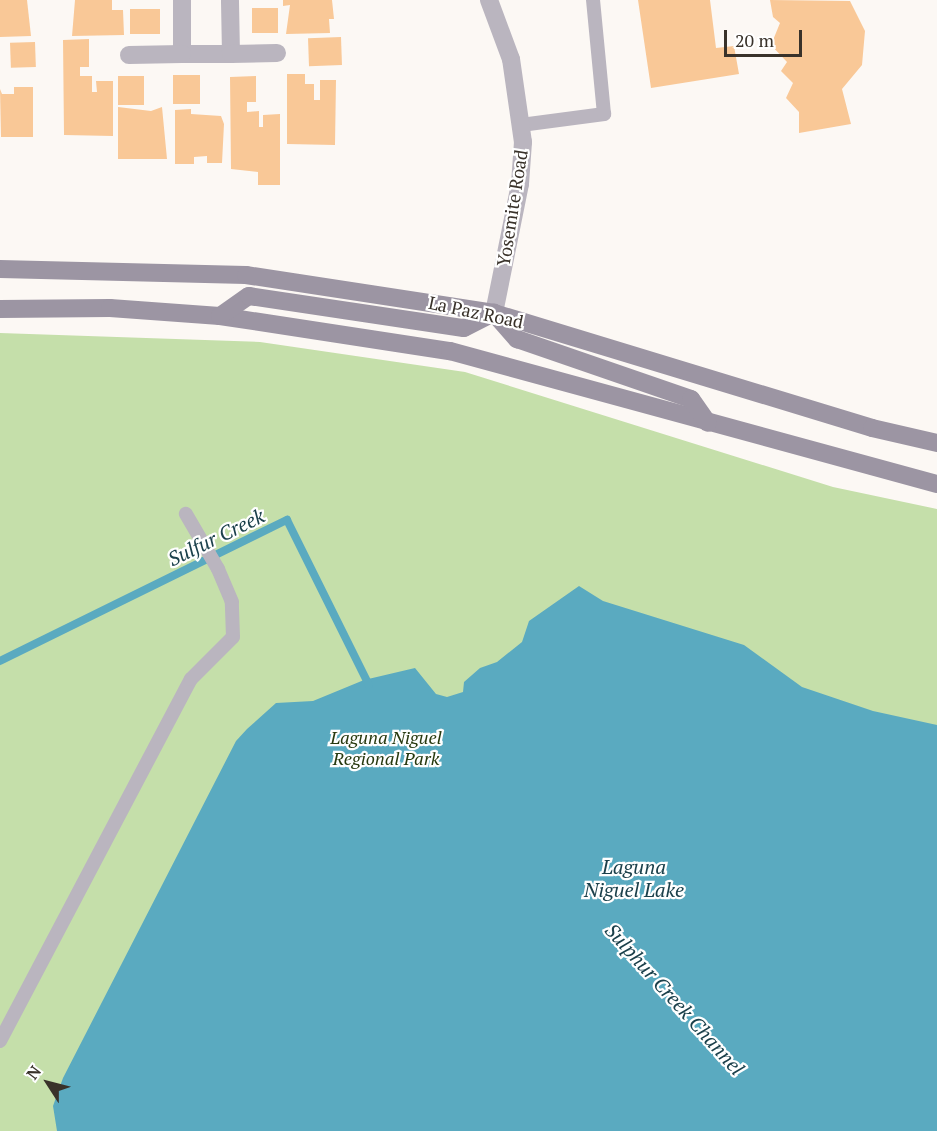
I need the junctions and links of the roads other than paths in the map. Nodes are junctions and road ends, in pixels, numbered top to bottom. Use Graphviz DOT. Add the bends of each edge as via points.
graph roads {
  1 [pos="182,0"];
  2 [pos="230,0"];
  3 [pos="489,0"];
  4 [pos="593,0"];
  5 [pos="277,53"];
  6 [pos="182,54"];
  7 [pos="231,54"];
  8 [pos="129,55"];
  9 [pos="521,125"];
  10 [pos="0,268"];
  11 [pos="0,309"];
  12 [pos="494,313"];
  13 [pos="220,316"];
  14 [pos="708,423"];
  15 [pos="937,443"];
  16 [pos="937,484"];
  17 [pos="186,514"];
  18 [pos="0,1041"];
  1 -- 6 [label="street"];
  2 -- 7 [label="street"];
  3 -- 9 [label="street, Yosemite Road" via="511,59"];
  4 -- 9 [label="lane" via="604,114"];
  5 -- 7 [label="street"];
  6 -- 7 [label="street"];
  6 -- 8 [label="street"];
  9 -- 12 [label="street, Yosemite Road" via="520,184"];
  10 -- 12 [label="main road, La Paz Road" via="246,275"];
  11 -- 13 [label="main road" via="110,308"];
  12 -- 13 [label="main road" via="464,328 249,297"];
  12 -- 14 [label="main road" via="517,339 691,399"];
  12 -- 15 [label="main road, La Paz Road" via="872,428"];
  13 -- 14 [label="main road" via="450,351"];
  14 -- 16 [label="main road"];
  17 -- 18 [label="lane" via="232,602 233,637 190,679"];
}
